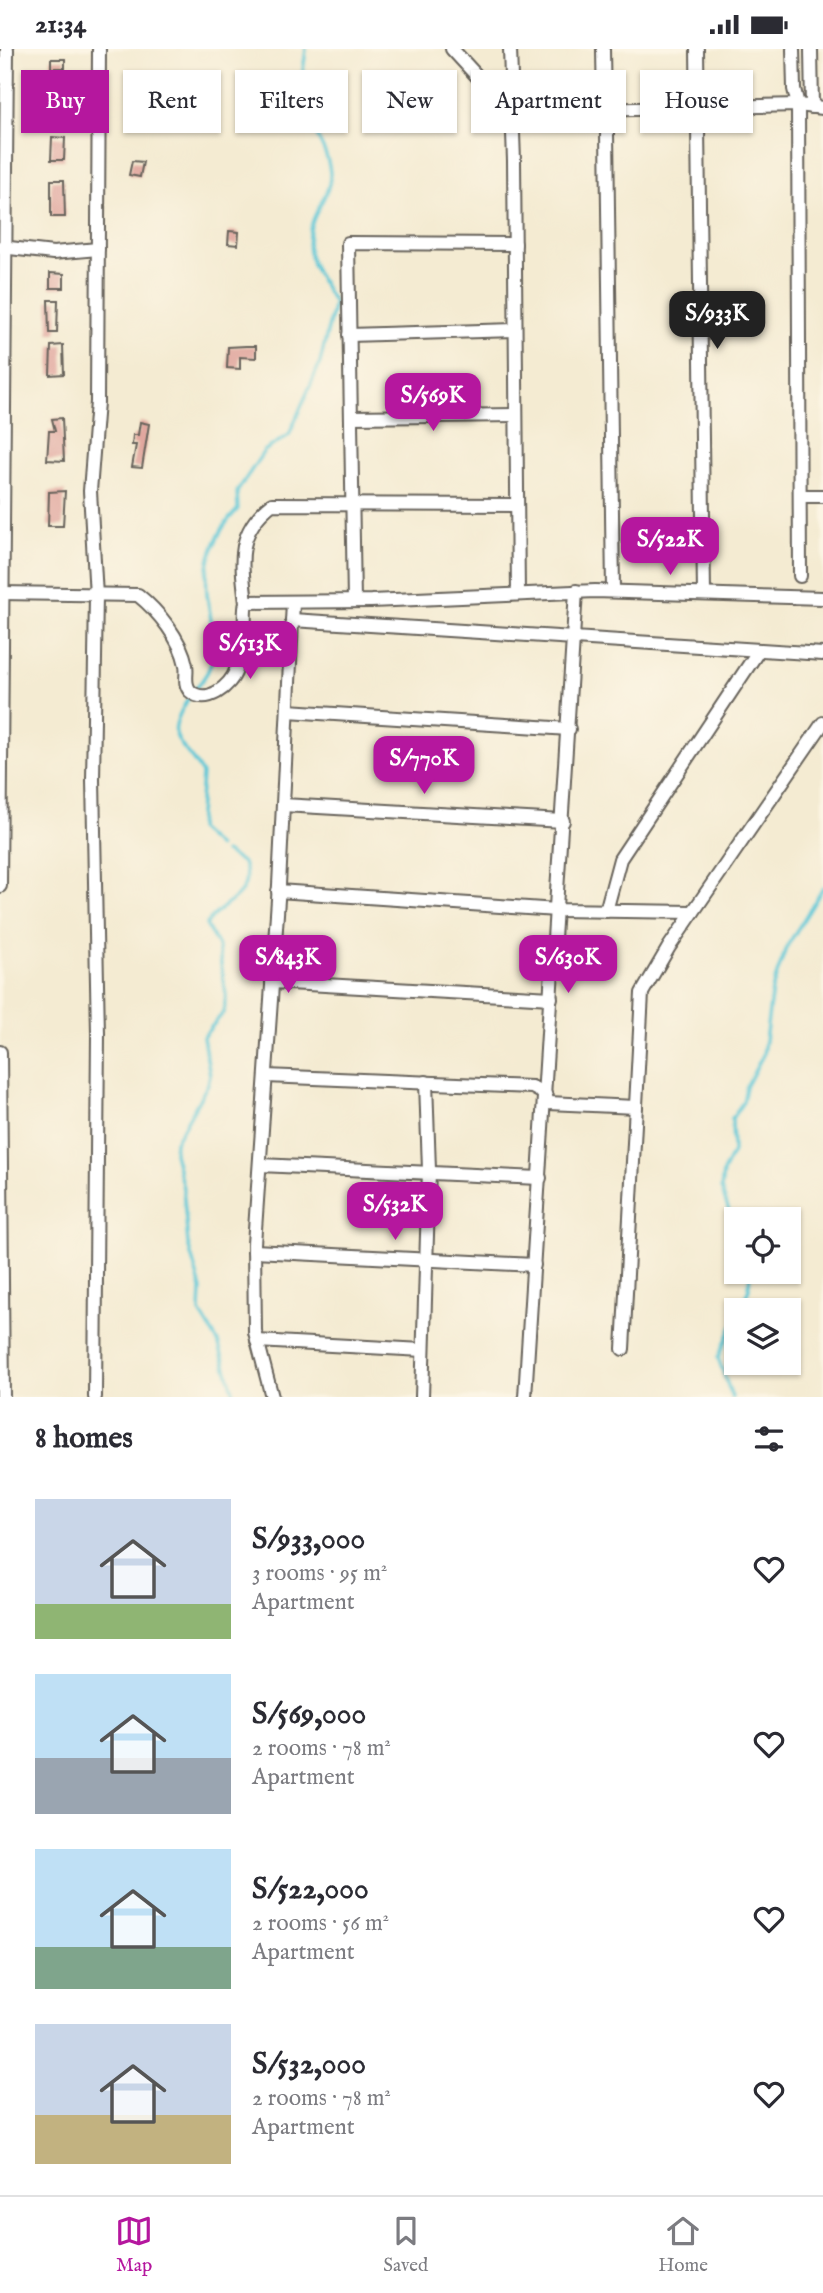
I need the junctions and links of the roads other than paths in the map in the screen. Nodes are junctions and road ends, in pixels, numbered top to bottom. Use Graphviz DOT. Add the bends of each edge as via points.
graph roads {
  1 [pos="7,49"];
  2 [pos="99,49"];
  3 [pos="452,49"];
  4 [pos="510,49"];
  5 [pos="603,49"];
  6 [pos="697,49"];
  7 [pos="793,49"];
  8 [pos="811,49"];
  9 [pos="3,63"];
  10 [pos="471,70"];
  11 [pos="510,70"];
  12 [pos="603,70"];
  13 [pos="697,70"];
  14 [pos="799,105"];
  15 [pos="753,106"];
  16 [pos="818,107"];
  17 [pos="511,133"];
  18 [pos="607,133"];
  19 [pos="697,133"];
  20 [pos="515,244"];
  21 [pos="4,247"];
  22 [pos="98,249"];
  23 [pos="515,331"];
  24 [pos="349,335"];
  25 [pos="516,415"];
  26 [pos="351,417"];
  27 [pos="3,431"];
  28 [pos="800,496"];
  29 [pos="823,496"];
  30 [pos="352,505"];
  31 [pos="517,505"];
  32 [pos="800,576"];
  33 [pos="576,591"];
  34 [pos="613,591"];
  35 [pos="2,593"];
  36 [pos="517,594"];
  37 [pos="704,594"];
  38 [pos="96,596"];
  39 [pos="823,598"];
  40 [pos="354,601"];
  41 [pos="246,602"];
  42 [pos="293,602"];
  43 [pos="292,621"];
  44 [pos="573,640"];
  45 [pos="759,650"];
  46 [pos="823,654"];
  47 [pos="288,711"];
  48 [pos="823,723"];
  49 [pos="569,729"];
  50 [pos="283,805"];
  51 [pos="563,821"];
  52 [pos="0,886"];
  53 [pos="278,891"];
  54 [pos="557,910"];
  55 [pos="606,911"];
  56 [pos="693,912"];
  57 [pos="272,982"];
  58 [pos="551,998"];
  59 [pos="0,1052"];
  60 [pos="266,1076"];
  61 [pos="426,1082"];
  62 [pos="545,1094"];
  63 [pos="636,1107"];
  64 [pos="260,1165"];
  65 [pos="429,1173"];
  66 [pos="540,1178"];
  67 [pos="254,1251"];
  68 [pos="426,1260"];
  69 [pos="534,1265"];
  70 [pos="257,1341"];
  71 [pos="623,1349"];
  72 [pos="424,1350"];
  73 [pos="4,1397"];
  74 [pos="95,1397"];
  75 [pos="272,1397"];
  76 [pos="422,1397"];
  77 [pos="525,1397"];
  1 -- 9 [label="street"];
  2 -- 22 [label="street"];
  3 -- 10 [label="street"];
  4 -- 11 [label="street"];
  5 -- 12 [label="street"];
  6 -- 13 [label="street"];
  7 -- 14 [label="street"];
  8 -- 16 [label="street"];
  9 -- 21 [label="street"];
  14 -- 15 [label="street"];
  14 -- 16 [label="street"];
  14 -- 28 [label="street"];
  17 -- 20 [label="street"];
  18 -- 34 [label="street"];
  19 -- 37 [label="street"];
  20 -- 23 [label="street"];
  20 -- 24 [label="street" via="348,243"];
  21 -- 22 [label="street" via="53,253"];
  21 -- 27 [label="street"];
  22 -- 38 [label="street" via="97,402 90,491"];
  23 -- 24 [label="street"];
  23 -- 25 [label="street"];
  24 -- 26 [label="street"];
  25 -- 26 [label="street"];
  25 -- 31 [label="street"];
  26 -- 30 [label="street"];
  27 -- 35 [label="street"];
  28 -- 29 [label="street"];
  28 -- 32 [label="street"];
  30 -- 31 [label="street"];
  30 -- 40 [label="street"];
  30 -- 41 [label="street" via="272,504 256,516 240,555"];
  31 -- 36 [label="street"];
  33 -- 34 [label="street"];
  33 -- 36 [label="street"];
  33 -- 44 [label="street"];
  34 -- 37 [label="street"];
  35 -- 38 [label="street"];
  35 -- 52 [label="street"];
  36 -- 40 [label="street"];
  37 -- 39 [label="street"];
  38 -- 41 [label="street" via="138,595 154,608 179,647 186,685 205,696 223,689 235,673 245,639"];
  38 -- 74 [label="street"];
  40 -- 42 [label="street"];
  41 -- 42 [label="street"];
  42 -- 43 [label="street"];
  43 -- 44 [label="street"];
  43 -- 47 [label="street"];
  44 -- 45 [label="street"];
  44 -- 49 [label="street"];
  45 -- 46 [label="street"];
  45 -- 55 [label="street" via="620,859"];
  47 -- 49 [label="street"];
  47 -- 50 [label="street"];
  48 -- 56 [label="street"];
  49 -- 51 [label="street"];
  50 -- 51 [label="street"];
  50 -- 53 [label="street"];
  51 -- 54 [label="street"];
  53 -- 54 [label="street"];
  53 -- 57 [label="street"];
  54 -- 55 [label="street"];
  54 -- 58 [label="street"];
  55 -- 56 [label="street"];
  56 -- 63 [label="street" via="642,993"];
  57 -- 58 [label="street"];
  57 -- 60 [label="street"];
  58 -- 62 [label="street"];
  59 -- 73 [label="street"];
  60 -- 61 [label="street"];
  60 -- 64 [label="street"];
  61 -- 62 [label="street" via="532,1087"];
  61 -- 65 [label="street"];
  62 -- 63 [label="street" via="548,1103"];
  62 -- 66 [label="street"];
  63 -- 71 [label="street"];
  64 -- 65 [label="street"];
  64 -- 67 [label="street"];
  65 -- 66 [label="street"];
  65 -- 68 [label="street"];
  66 -- 69 [label="street"];
  67 -- 68 [label="street"];
  67 -- 70 [label="street"];
  68 -- 69 [label="street"];
  68 -- 72 [label="street"];
  69 -- 77 [label="street"];
  70 -- 72 [label="street"];
  70 -- 75 [label="street"];
  72 -- 76 [label="street"];
}
